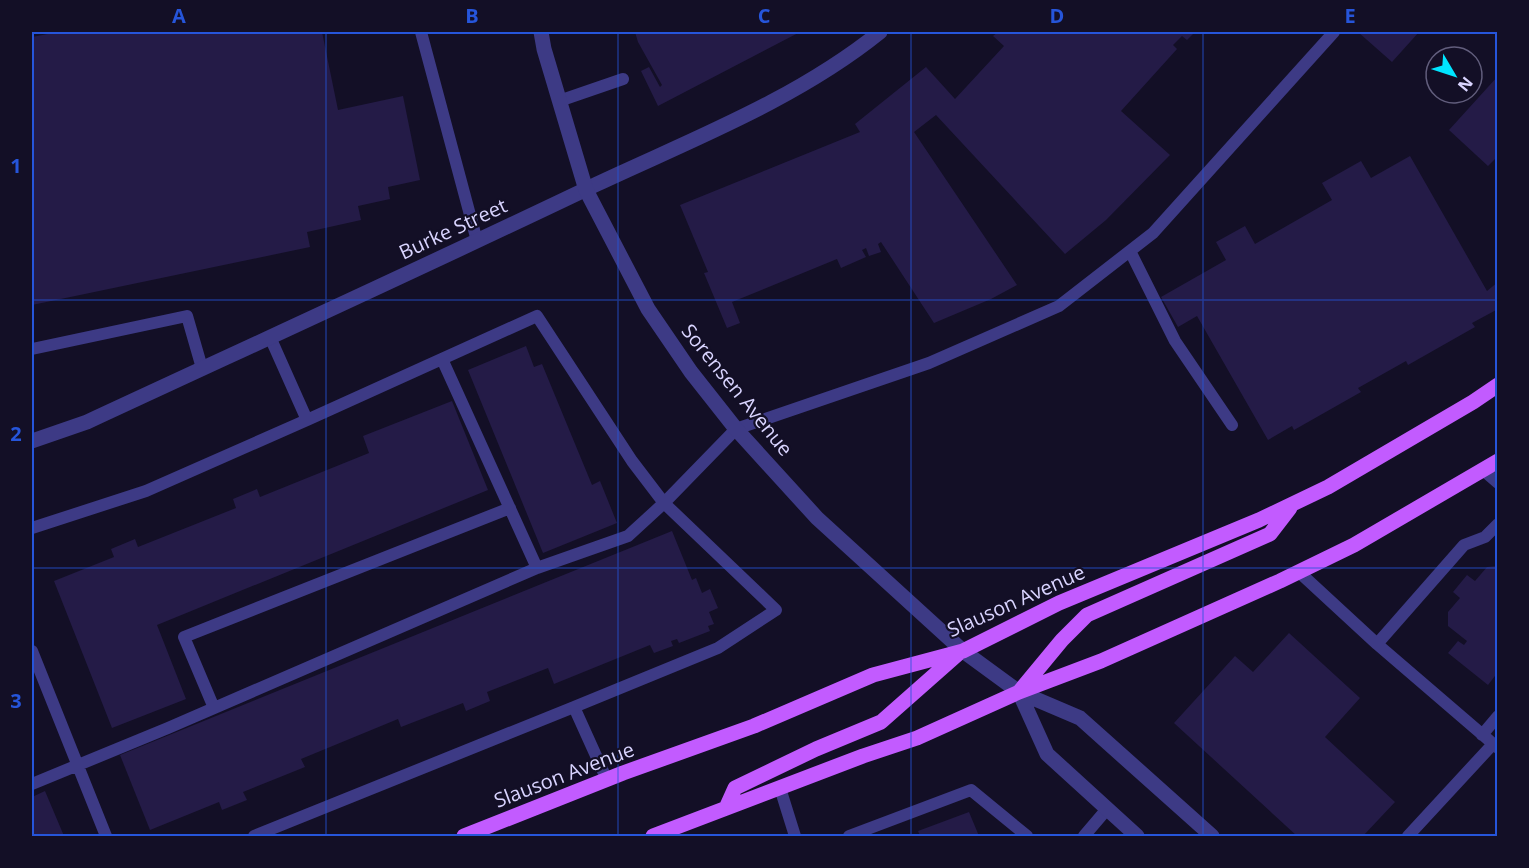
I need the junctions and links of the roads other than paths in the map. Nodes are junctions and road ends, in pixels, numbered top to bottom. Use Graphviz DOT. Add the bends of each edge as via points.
graph roads {
  1 [pos="421,32"];
  2 [pos="541,32"];
  3 [pos="879,32"];
  4 [pos="1334,32"];
  5 [pos="623,79"];
  6 [pos="559,101"];
  7 [pos="586,190"];
  8 [pos="477,241"];
  9 [pos="1130,251"];
  10 [pos="270,337"];
  11 [pos="32,349"];
  12 [pos="442,358"];
  13 [pos="202,368"];
  14 [pos="1497,385"];
  15 [pos="307,420"];
  16 [pos="1232,425"];
  17 [pos="735,429"];
  18 [pos="32,441"];
  19 [pos="1497,461"];
  20 [pos="1483,470"];
  21 [pos="1497,483"];
  22 [pos="664,503"];
  23 [pos="1294,503"];
  24 [pos="510,508"];
  25 [pos="1497,525"];
  26 [pos="32,528"];
  27 [pos="537,568"];
  28 [pos="1299,572"];
  29 [pos="1377,644"];
  30 [pos="32,651"];
  31 [pos="963,651"];
  32 [pos="1019,692"];
  33 [pos="574,706"];
  34 [pos="214,708"];
  35 [pos="1497,716"];
  36 [pos="1482,735"];
  37 [pos="1495,746"];
  38 [pos="76,766"];
  39 [pos="607,780"];
  40 [pos="32,784"];
  41 [pos="780,788"];
  42 [pos="726,808"];
  43 [pos="1107,809"];
  44 [pos="106,837"];
  45 [pos="254,837"];
  46 [pos="464,837"];
  47 [pos="653,837"];
  48 [pos="795,837"];
  49 [pos="849,837"];
  50 [pos="1027,837"];
  51 [pos="1084,837"];
  52 [pos="1137,837"];
  53 [pos="1212,837"];
  54 [pos="1408,837"];
  1 -- 8 [label="lane"];
  2 -- 6 [label="street, Sorensen Avenue"];
  3 -- 7 [label="street, Burke Street" via="791,92"];
  4 -- 9 [label="lane" via="1153,233"];
  5 -- 6 [label="lane"];
  6 -- 7 [label="street, Sorensen Avenue"];
  7 -- 8 [label="street, Burke Street"];
  7 -- 17 [label="street, Sorensen Avenue" via="648,309"];
  8 -- 10 [label="street, Burke Street"];
  9 -- 16 [label="lane" via="1175,341"];
  9 -- 17 [label="lane" via="1059,306 929,363"];
  10 -- 13 [label="street, Burke Street"];
  10 -- 15 [label="lane"];
  11 -- 13 [label="lane" via="187,315"];
  12 -- 15 [label="lane"];
  12 -- 22 [label="lane" via="537,316"];
  12 -- 24 [label="lane"];
  13 -- 18 [label="street, Burke Street" via="87,422"];
  14 -- 23 [label="main road, Slauson Avenue" via="1328,487"];
  15 -- 26 [label="lane" via="146,491"];
  17 -- 22 [label="lane"];
  17 -- 31 [label="street, Sorensen Avenue" via="817,518"];
  19 -- 20 [label="main road"];
  20 -- 21 [label="lane"];
  20 -- 28 [label="main road" via="1354,545"];
  22 -- 27 [label="lane" via="628,536"];
  22 -- 33 [label="lane" via="776,610 718,648"];
  23 -- 31 [label="main road, Slauson Avenue" via="1059,603"];
  23 -- 32 [label="main road" via="1270,534 1087,615"];
  24 -- 27 [label="lane"];
  24 -- 34 [label="lane" via="184,637"];
  25 -- 29 [label="lane" via="1485,537 1464,545"];
  27 -- 34 [label="lane"];
  28 -- 29 [label="lane"];
  28 -- 32 [label="main road" via="1101,662"];
  29 -- 36 [label="lane"];
  30 -- 38 [label="lane"];
  31 -- 32 [label="street, Sorensen Avenue"];
  31 -- 39 [label="main road, Slauson Avenue" via="873,675 754,726"];
  31 -- 42 [label="main road" via="881,722 735,788"];
  32 -- 41 [label="main road" via="917,738"];
  32 -- 43 [label="street, Sorensen Avenue" via="1047,754"];
  32 -- 53 [label="street, Sorensen Avenue" via="1080,718"];
  33 -- 39 [label="lane"];
  33 -- 45 [label="lane"];
  34 -- 38 [label="lane"];
  35 -- 36 [label="lane"];
  36 -- 37 [label="lane"];
  37 -- 54 [label="lane"];
  38 -- 40 [label="lane"];
  38 -- 44 [label="lane"];
  39 -- 46 [label="main road, Slauson Avenue"];
  41 -- 42 [label="main road"];
  41 -- 48 [label="lane"];
  42 -- 47 [label="main road"];
  43 -- 51 [label="lane"];
  43 -- 52 [label="street, Sorensen Avenue"];
  49 -- 50 [label="lane" via="971,790"];
}
